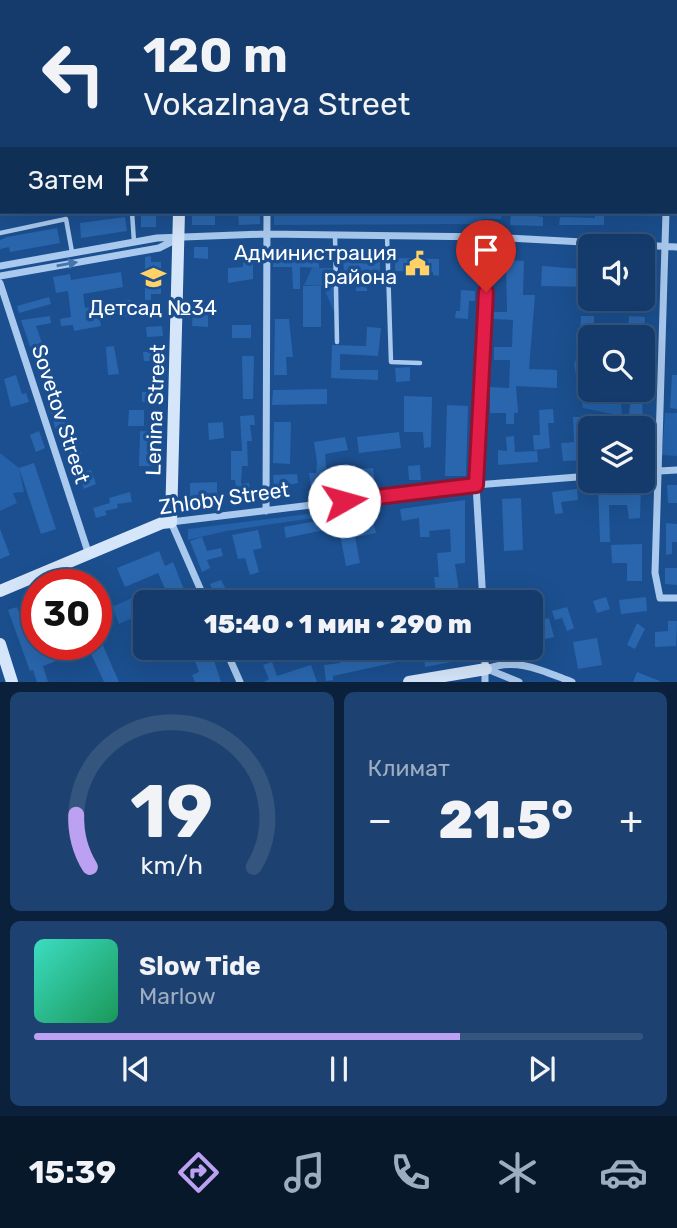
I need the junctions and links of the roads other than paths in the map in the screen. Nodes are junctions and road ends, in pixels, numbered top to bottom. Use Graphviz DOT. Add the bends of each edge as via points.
graph roads {
  1 [pos="132,214"];
  2 [pos="179,214"];
  3 [pos="267,214"];
  4 [pos="666,214"];
  5 [pos="0,233"];
  6 [pos="266,234"];
  7 [pos="335,234"];
  8 [pos="387,235"];
  9 [pos="489,237"];
  10 [pos="178,238"];
  11 [pos="134,242"];
  12 [pos="664,246"];
  13 [pos="677,247"];
  14 [pos="73,253"];
  15 [pos="0,267"];
  16 [pos="0,276"];
  17 [pos="0,283"];
  18 [pos="337,342"];
  19 [pos="420,363"];
  20 [pos="677,470"];
  21 [pos="655,471"];
  22 [pos="659,471"];
  23 [pos="578,477"];
  24 [pos="476,485"];
  25 [pos="265,511"];
  26 [pos="171,523"];
  27 [pos="89,556"];
  28 [pos="201,590"];
  29 [pos="482,590"];
  30 [pos="0,591"];
  31 [pos="677,598"];
  32 [pos="0,644"];
  33 [pos="230,660"];
  34 [pos="486,675"];
  35 [pos="12,682"];
  36 [pos="240,682"];
  37 [pos="409,682"];
  38 [pos="519,682"];
  39 [pos="572,682"];
  1 -- 11 [label="lane"];
  2 -- 10 [label="street, Lenina Street"];
  3 -- 6 [label="street"];
  4 -- 12 [label="street"];
  5 -- 14 [label="lane" via="66,219"];
  6 -- 7 [label="street"];
  6 -- 10 [label="street"];
  6 -- 25 [label="street"];
  7 -- 8 [label="street"];
  7 -- 18 [label="lane"];
  8 -- 9 [label="street"];
  8 -- 19 [label="lane" via="391,362"];
  9 -- 12 [label="street"];
  9 -- 24 [label="street"];
  10 -- 11 [label="street"];
  16 -- 10 [label="street, one-way" via="159,248"];
  10 -- 26 [label="street, Lenina Street"];
  11 -- 14 [label="street"];
  12 -- 13 [label="street"];
  12 -- 22 [label="street"];
  14 -- 15 [label="street"];
  17 -- 27 [label="street, Sovetov Street"];
  20 -- 22 [label="street"];
  21 -- 22 [label="street"];
  22 -- 31 [label="street" via="655,573 660,598"];
  23 -- 24 [label="street, Zhloby Street"];
  24 -- 25 [label="street, Zhloby Street"];
  24 -- 29 [label="street"];
  25 -- 26 [label="street, Zhloby Street"];
  26 -- 27 [label="street, Zhloby Street"];
  26 -- 28 [label="street, Lenina Street"];
  27 -- 30 [label="street, Zhloby Street"];
  32 -- 35 [label="street"];
  33 -- 36 [label="street"];
  34 -- 37 [label="street"];
  34 -- 38 [label="street"];
  34 -- 39 [label="street" via="504,662"];
}
